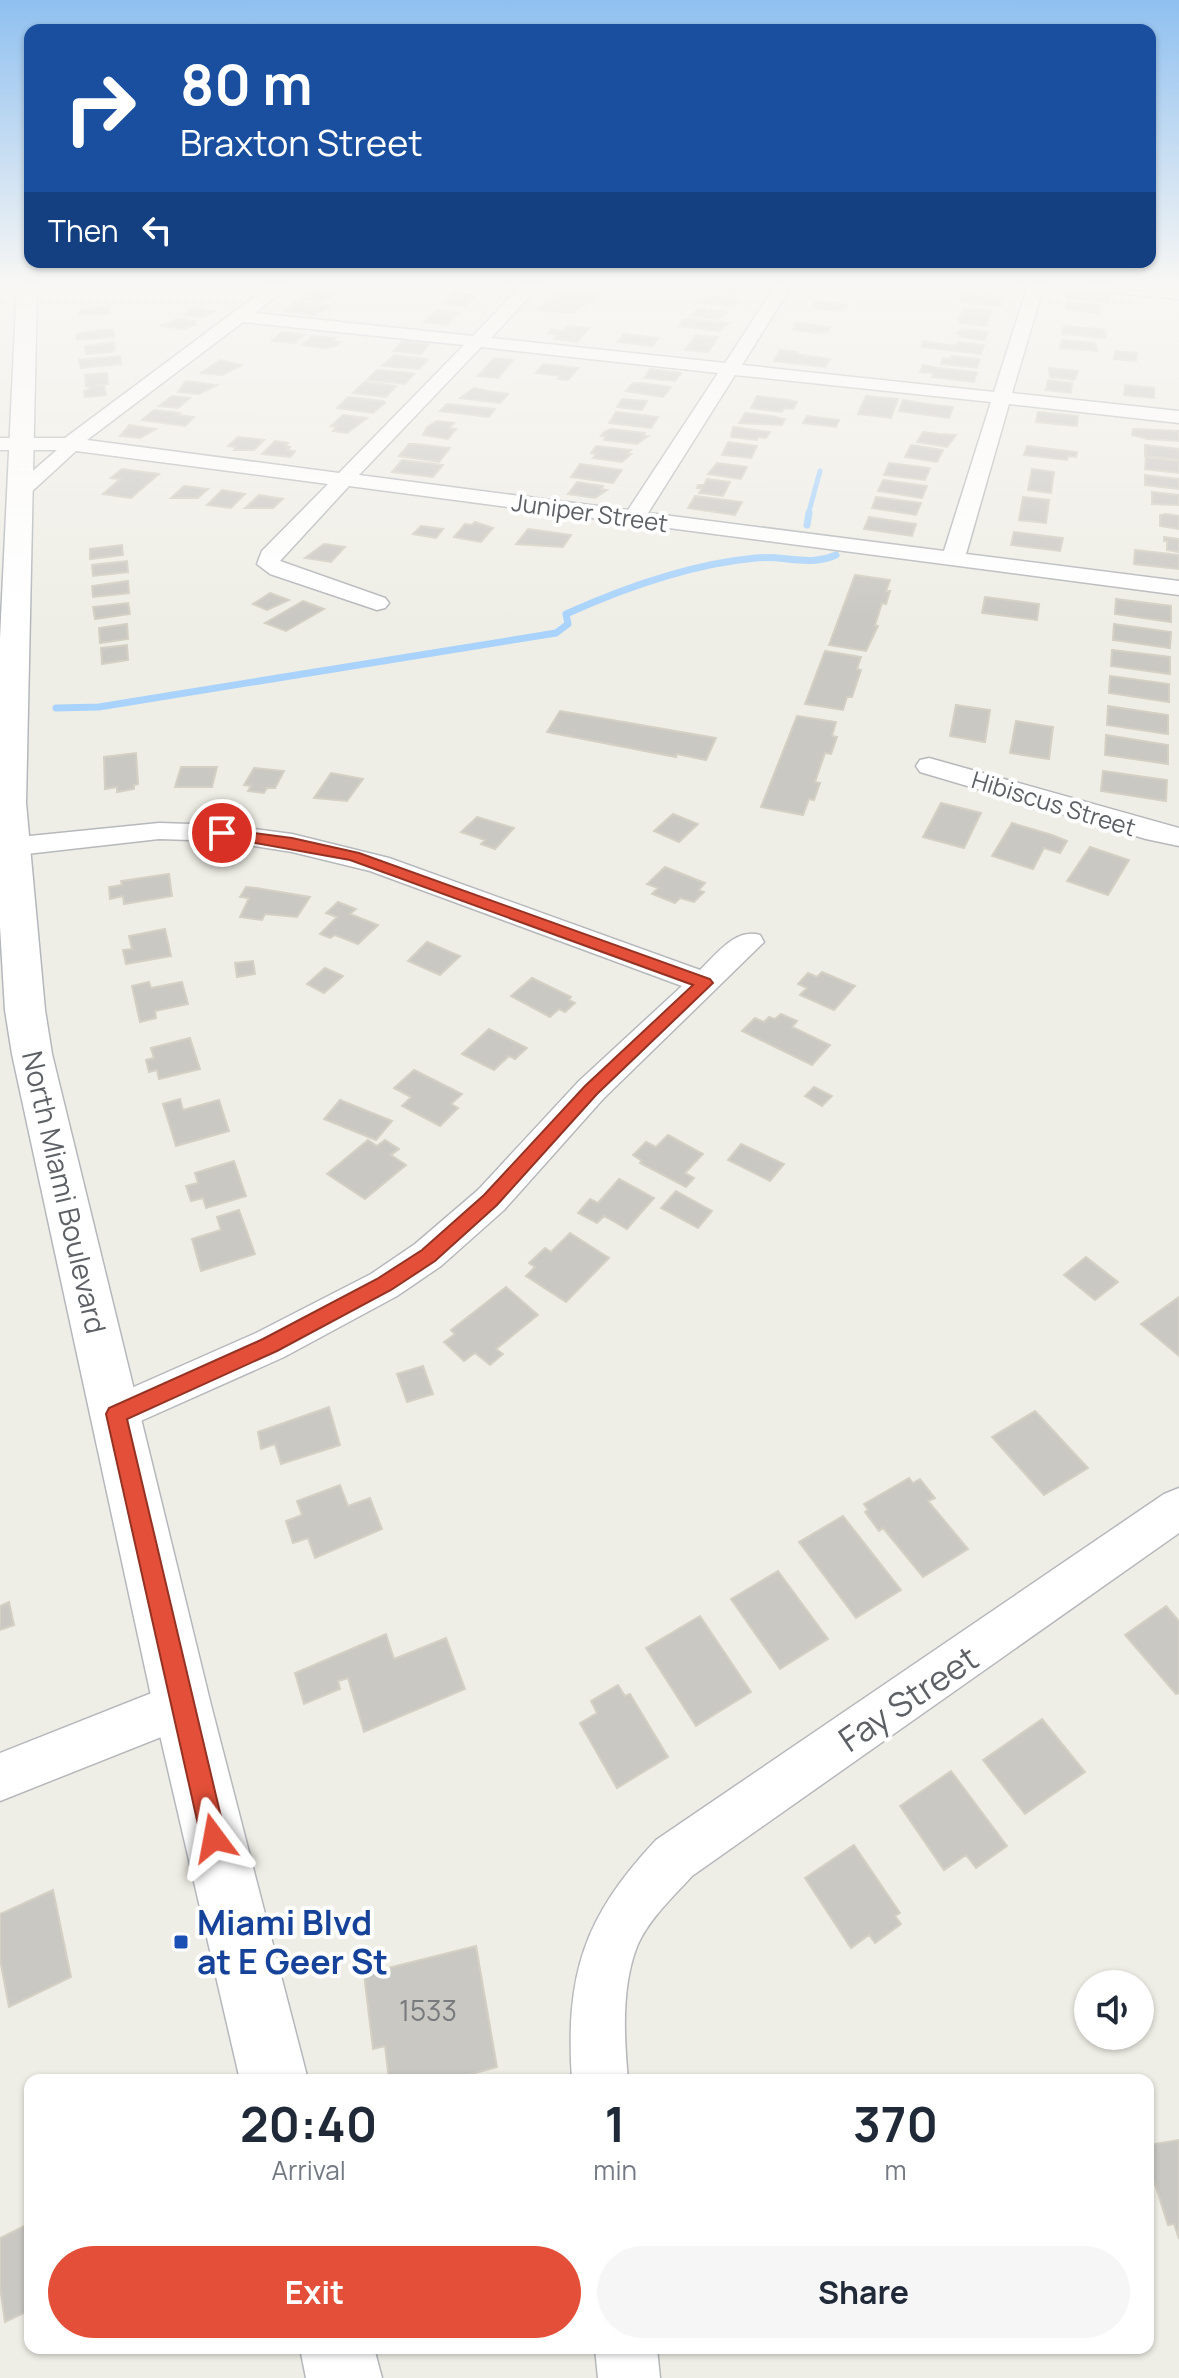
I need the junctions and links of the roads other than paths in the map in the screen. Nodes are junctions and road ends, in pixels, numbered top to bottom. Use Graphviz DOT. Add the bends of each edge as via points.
graph roads {
  1 [pos="25,396"];
  2 [pos="133,396"];
  3 [pos="424,396"];
  4 [pos="713,396"];
  5 [pos="984,396"];
  6 [pos="1002,398"];
  7 [pos="1179,417"];
  8 [pos="24,442"];
  9 [pos="0,444"];
  10 [pos="70,444"];
  11 [pos="342,479"];
  12 [pos="20,492"];
  13 [pos="634,518"];
  14 [pos="953,559"];
  15 [pos="1179,588"];
  16 [pos="377,603"];
  17 [pos="9,609"];
  18 [pos="929,766"];
  19 [pos="1179,837"];
  20 [pos="6,848"];
  21 [pos="749,942"];
  22 [pos="705,983"];
  23 [pos="116,1414"];
  24 [pos="1179,1508"];
  25 [pos="182,1705"];
  26 [pos="0,1777"];
  27 [pos="273,2074"];
  28 [pos="599,2074"];
  29 [pos="338,2354"];
  30 [pos="627,2354"];
  31 [pos="344,2378"];
  32 [pos="629,2378"];
  1 -- 8 [label="main road, North Miami Boulevard"];
  2 -- 10 [label="street"];
  3 -- 11 [label="street"];
  4 -- 13 [label="street"];
  5 -- 6 [label="street"];
  6 -- 7 [label="street"];
  6 -- 14 [label="street"];
  8 -- 9 [label="street, Juniper Street"];
  8 -- 10 [label="street, Juniper Street"];
  8 -- 12 [label="main road, North Miami Boulevard"];
  10 -- 11 [label="street, Juniper Street"];
  10 -- 12 [label="street"];
  11 -- 13 [label="street, Juniper Street"];
  11 -- 16 [label="street" via="278,546 268,564"];
  12 -- 17 [label="main road, North Miami Boulevard"];
  13 -- 14 [label="street, Juniper Street"];
  14 -- 15 [label="street, Juniper Street"];
  17 -- 20 [label="main road, North Miami Boulevard"];
  18 -- 19 [label="street, Hibiscus Street"];
  20 -- 22 [label="street" via="159,831 292,843 379,864"];
  20 -- 23 [label="main road, North Miami Boulevard" via="32,1054"];
  21 -- 22 [label="street"];
  22 -- 23 [label="street" via="591,1090 491,1200 428,1255 384,1285 270,1345"];
  23 -- 25 [label="main road, North Miami Boulevard"];
  24 -- 28 [label="street, Fay Street" via="674,1858 619,1927 600,2013"];
  25 -- 26 [label="street"];
  25 -- 27 [label="main road, North Miami Boulevard"];
  29 -- 31 [label="main road"];
  30 -- 32 [label="street"];
}
